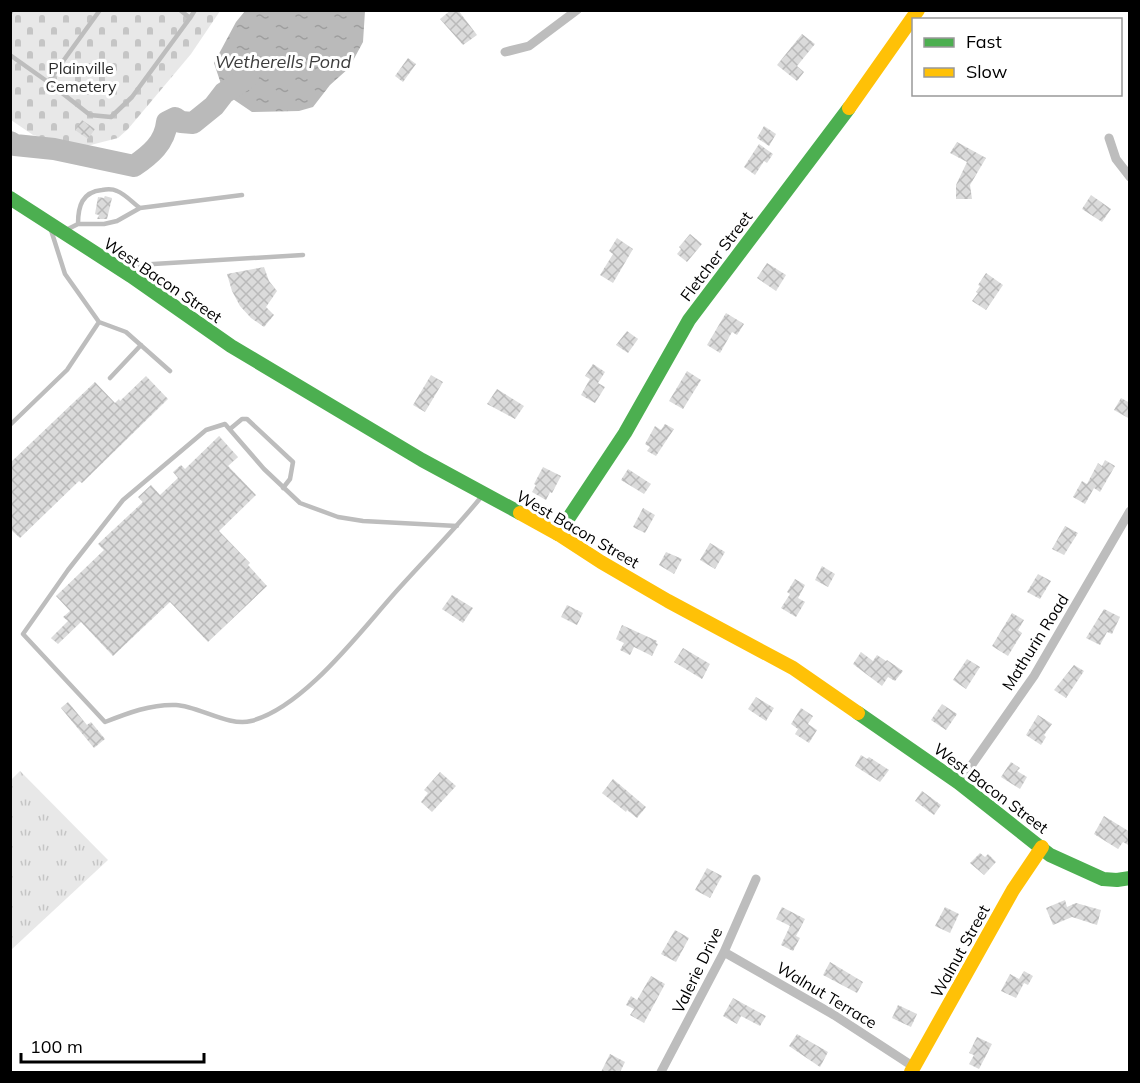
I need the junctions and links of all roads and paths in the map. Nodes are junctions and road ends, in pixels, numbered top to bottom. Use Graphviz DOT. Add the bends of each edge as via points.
graph roads {
  1 [pos="100,10"];
  2 [pos="180,10"];
  3 [pos="195,10"];
  4 [pos="577,10"];
  5 [pos="190,18"];
  6 [pos="912,19"];
  7 [pos="505,52"];
  8 [pos="10,55"];
  9 [pos="48,82"];
  10 [pos="1109,138"];
  11 [pos="1130,177"];
  12 [pos="242,195"];
  13 [pos="10,198"];
  14 [pos="140,208"];
  15 [pos="49,224"];
  16 [pos="78,224"];
  17 [pos="62,232"];
  18 [pos="303,255"];
  19 [pos="128,274"];
  20 [pos="99,322"];
  21 [pos="141,345"];
  22 [pos="170,371"];
  23 [pos="110,378"];
  24 [pos="10,425"];
  25 [pos="230,429"];
  26 [pos="283,488"];
  27 [pos="484,494"];
  28 [pos="1130,511"];
  29 [pos="457,526"];
  30 [pos="558,534"];
  31 [pos="959,783"];
  32 [pos="1042,847"];
  33 [pos="1130,878"];
  34 [pos="756,879"];
  35 [pos="724,952"];
  36 [pos="913,1070"];
  37 [pos="662,1072"];
  1 -- 9 [label="lane"];
  2 -- 5 [label="lane"];
  3 -- 5 [label="lane"];
  4 -- 7 [label="street" via="529,46"];
  5 -- 9 [label="lane" via="132,97 111,117 90,115"];
  6 -- 30 [label="street, Fletcher Street" via="689,320 625,433"];
  8 -- 9 [label="lane"];
  10 -- 11 [label="street" via="1116,159"];
  12 -- 14 [label="lane"];
  13 -- 15 [label="street, West Bacon Street"];
  14 -- 16 [label="lane" via="104,224"];
  14 -- 16 [label="lane" via="116,190 90,191 78,210"];
  15 -- 17 [label="street, West Bacon Street"];
  15 -- 20 [label="lane" via="65,274"];
  16 -- 17 [label="lane"];
  17 -- 19 [label="street, West Bacon Street"];
  18 -- 19 [label="lane" via="137,265"];
  19 -- 27 [label="street, West Bacon Street" via="231,345"];
  20 -- 21 [label="lane" via="126,332"];
  20 -- 24 [label="lane" via="67,370"];
  21 -- 22 [label="lane"];
  21 -- 23 [label="lane"];
  25 -- 26 [label="lane"];
  25 -- 26 [label="lane" via="247,419 293,462 290,479"];
  25 -- 29 [label="lane" via="225,424 206,430 123,500 24,634 105,722 141,708 176,705 249,723 276,713 357,638"];
  26 -- 29 [label="lane" via="300,503 338,517"];
  27 -- 29 [label="lane"];
  27 -- 30 [label="street, West Bacon Street"];
  28 -- 31 [label="street, Mathurin Road" via="1034,676"];
  30 -- 31 [label="street, West Bacon Street" via="668,601 794,668"];
  31 -- 32 [label="street, West Bacon Street"];
  32 -- 33 [label="street, West Bacon Street" via="1050,855 1103,879"];
  32 -- 36 [label="street, Walnut Street" via="1013,890"];
  34 -- 35 [label="street, Valerie Drive"];
  35 -- 36 [label="street, Walnut Terrace" via="834,1015"];
  35 -- 37 [label="street, Valerie Drive"];
}
